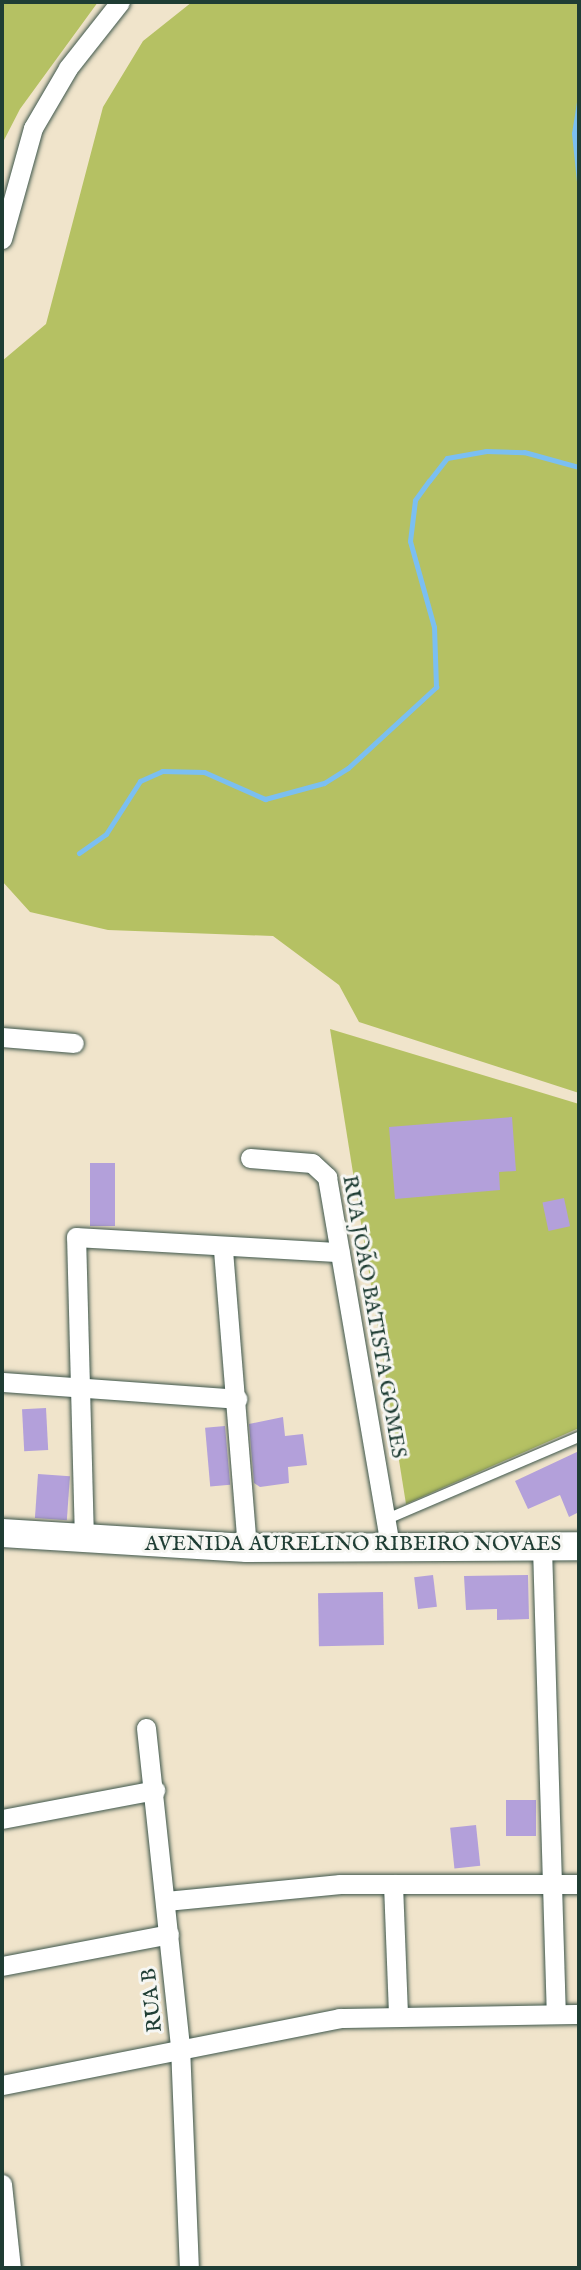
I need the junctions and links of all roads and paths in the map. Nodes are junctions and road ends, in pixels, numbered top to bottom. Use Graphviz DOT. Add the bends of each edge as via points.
graph roads {
  1 [pos="121,2"];
  2 [pos="2,239"];
  3 [pos="2,1037"];
  4 [pos="74,1043"];
  5 [pos="250,1158"];
  6 [pos="223,1250"];
  7 [pos="340,1252"];
  8 [pos="2,1382"];
  9 [pos="78,1386"];
  10 [pos="237,1399"];
  11 [pos="579,1437"];
  12 [pos="2,1533"];
  13 [pos="387,1533"];
  14 [pos="84,1541"];
  15 [pos="542,1546"];
  16 [pos="579,1546"];
  17 [pos="247,1548"];
  18 [pos="146,1728"];
  19 [pos="155,1790"];
  20 [pos="2,1819"];
  21 [pos="393,1884"];
  22 [pos="579,1884"];
  23 [pos="552,1885"];
  24 [pos="166,1901"];
  25 [pos="169,1934"];
  26 [pos="2,1966"];
  27 [pos="398,2014"];
  28 [pos="555,2014"];
  29 [pos="579,2014"];
  30 [pos="180,2046"];
  31 [pos="2,2085"];
  32 [pos="2,2184"];
  33 [pos="11,2268"];
  34 [pos="189,2268"];
  1 -- 2 [label="street" via="68,68 33,128"];
  3 -- 4 [label="street"];
  5 -- 7 [label="street, RUA JOÃO BATISTA GOMES" via="313,1163 324,1172"];
  6 -- 7 [label="street"];
  6 -- 9 [label="street" via="76,1236"];
  6 -- 10 [label="street"];
  7 -- 13 [label="street, RUA JOÃO BATISTA GOMES"];
  8 -- 9 [label="street"];
  9 -- 10 [label="street"];
  9 -- 14 [label="street"];
  10 -- 17 [label="street"];
  11 -- 13 [label="lane"];
  12 -- 14 [label="street, AVENIDA AURELINO RIBEIRO NOVAES"];
  13 -- 15 [label="street, AVENIDA AURELINO RIBEIRO NOVAES"];
  13 -- 17 [label="street, AVENIDA AURELINO RIBEIRO NOVAES"];
  14 -- 17 [label="street, AVENIDA AURELINO RIBEIRO NOVAES"];
  15 -- 16 [label="street, AVENIDA AURELINO RIBEIRO NOVAES"];
  15 -- 23 [label="street"];
  18 -- 19 [label="street, RUA B"];
  19 -- 20 [label="street"];
  19 -- 24 [label="street, RUA B"];
  21 -- 23 [label="street"];
  21 -- 24 [label="street"];
  21 -- 27 [label="street"];
  22 -- 23 [label="street"];
  23 -- 28 [label="street"];
  24 -- 25 [label="street, RUA B"];
  25 -- 26 [label="street"];
  25 -- 30 [label="street, RUA B"];
  27 -- 28 [label="street"];
  27 -- 30 [label="street" via="339,2018"];
  28 -- 29 [label="street"];
  30 -- 31 [label="street"];
  30 -- 34 [label="street, RUA B"];
  32 -- 33 [label="street"];
}
